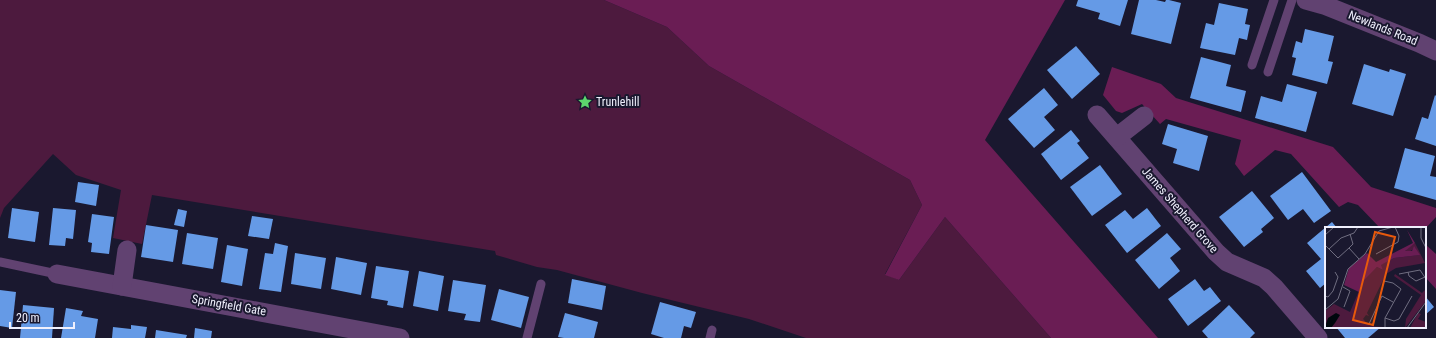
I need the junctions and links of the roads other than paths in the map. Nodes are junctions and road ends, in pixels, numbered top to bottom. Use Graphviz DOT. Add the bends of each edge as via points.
graph roads {
  1 [pos="1274,0"];
  2 [pos="1292,0"];
  3 [pos="1306,0"];
  4 [pos="1432,47"];
  5 [pos="1252,65"];
  6 [pos="1268,72"];
  7 [pos="1097,115"];
  8 [pos="1144,116"];
  9 [pos="1117,137"];
  10 [pos="127,250"];
  11 [pos="0,262"];
  12 [pos="57,274"];
  13 [pos="541,284"];
  14 [pos="122,286"];
  15 [pos="400,338"];
  16 [pos="527,338"];
  17 [pos="1318,338"];
  1 -- 5 [label="lane"];
  2 -- 6 [label="lane"];
  3 -- 4 [label="street, Newlands Road"];
  7 -- 9 [label="street, James Shepherd Grove"];
  8 -- 9 [label="street"];
  9 -- 17 [label="street, James Shepherd Grove" via="1216,252 1227,262 1264,278"];
  10 -- 14 [label="street"];
  11 -- 12 [label="lane"];
  12 -- 14 [label="street, Springfield Gate"];
  13 -- 16 [label="lane"];
  14 -- 15 [label="street, Springfield Gate"];
}
